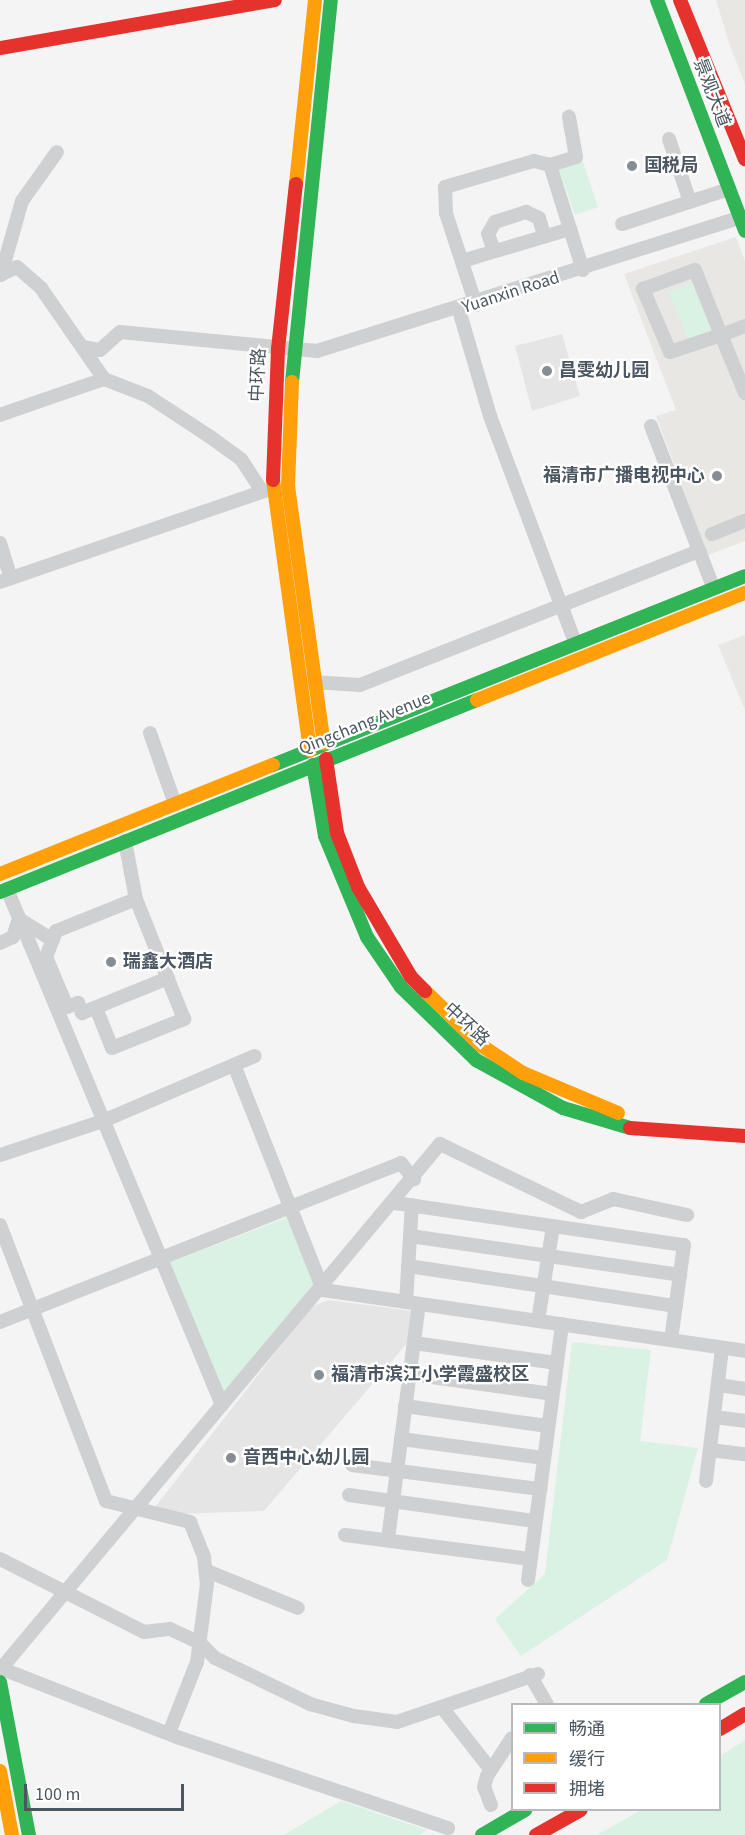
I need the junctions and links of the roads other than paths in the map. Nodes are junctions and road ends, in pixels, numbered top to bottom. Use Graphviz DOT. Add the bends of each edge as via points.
graph roads {
  1 [pos="210,0"];
  2 [pos="275,0"];
  3 [pos="315,0"];
  4 [pos="331,0"];
  5 [pos="656,2"];
  6 [pos="684,4"];
  7 [pos="0,37"];
  8 [pos="0,48"];
  9 [pos="569,117"];
  10 [pos="669,139"];
  11 [pos="57,152"];
  12 [pos="745,159"];
  13 [pos="550,165"];
  14 [pos="729,189"];
  15 [pos="690,202"];
  16 [pos="743,222"];
  17 [pos="622,224"];
  18 [pos="570,228"];
  19 [pos="544,236"];
  20 [pos="494,251"];
  21 [pos="462,261"];
  22 [pos="583,270"];
  23 [pos="1,275"];
  24 [pos="476,305"];
  25 [pos="459,310"];
  26 [pos="745,326"];
  27 [pos="721,335"];
  28 [pos="84,347"];
  29 [pos="278,349"];
  30 [pos="293,350"];
  31 [pos="104,379"];
  32 [pos="745,393"];
  33 [pos="0,416"];
  34 [pos="651,426"];
  35 [pos="288,486"];
  36 [pos="267,489"];
  37 [pos="745,521"];
  38 [pos="712,534"];
  39 [pos="0,543"];
  40 [pos="699,551"];
  41 [pos="745,576"];
  42 [pos="6,580"];
  43 [pos="713,587"];
  44 [pos="745,593"];
  45 [pos="561,606"];
  46 [pos="575,642"];
  47 [pos="312,682"];
  48 [pos="150,733"];
  49 [pos="324,744"];
  50 [pos="310,750"];
  51 [pos="319,762"];
  52 [pos="175,804"];
  53 [pos="125,841"];
  54 [pos="0,874"];
  55 [pos="3,890"];
  56 [pos="136,899"];
  57 [pos="19,919"];
  58 [pos="53,940"];
  59 [pos="0,943"];
  60 [pos="168,978"];
  61 [pos="96,1008"];
  62 [pos="255,1056"];
  63 [pos="234,1065"];
  64 [pos="103,1120"];
  65 [pos="745,1123"];
  66 [pos="745,1136"];
  67 [pos="0,1155"];
  68 [pos="414,1179"];
  69 [pos="395,1203"];
  70 [pos="412,1205"];
  71 [pos="291,1210"];
  72 [pos="687,1215"];
  73 [pos="0,1225"];
  74 [pos="553,1226"];
  75 [pos="410,1236"];
  76 [pos="548,1256"];
  77 [pos="162,1261"];
  78 [pos="408,1266"];
  79 [pos="680,1275"];
  80 [pos="544,1286"];
  81 [pos="322,1290"];
  82 [pos="412,1303"];
  83 [pos="676,1306"];
  84 [pos="35,1307"];
  85 [pos="538,1321"];
  86 [pos="0,1322"];
  87 [pos="562,1324"];
  88 [pos="671,1340"];
  89 [pos="414,1343"];
  90 [pos="722,1348"];
  91 [pos="745,1351"];
  92 [pos="557,1363"];
  93 [pos="410,1374"];
  94 [pos="718,1385"];
  95 [pos="745,1389"];
  96 [pos="552,1394"];
  97 [pos="222,1405"];
  98 [pos="405,1406"];
  99 [pos="714,1417"];
  100 [pos="745,1421"];
  101 [pos="548,1426"];
  102 [pos="401,1438"];
  103 [pos="710,1450"];
  104 [pos="745,1454"];
  105 [pos="544,1458"];
  106 [pos="352,1465"];
  107 [pos="397,1469"];
  108 [pos="706,1481"];
  109 [pos="540,1488"];
  110 [pos="349,1495"];
  111 [pos="393,1502"];
  112 [pos="133,1510"];
  113 [pos="535,1521"];
  114 [pos="345,1535"];
  115 [pos="388,1539"];
  116 [pos="0,1559"];
  117 [pos="530,1559"];
  118 [pos="207,1571"];
  119 [pos="528,1580"];
  120 [pos="66,1590"];
  121 [pos="298,1608"];
  122 [pos="200,1644"];
  123 [pos="2,1674"];
  124 [pos="745,1682"];
  125 [pos="547,1703"];
  126 [pos="708,1703"];
  127 [pos="444,1710"];
  128 [pos="745,1714"];
  129 [pos="721,1728"];
  130 [pos="169,1733"];
  131 [pos="511,1741"];
  132 [pos="491,1770"];
  133 [pos="0,1771"];
  134 [pos="491,1805"];
  135 [pos="522,1811"];
  136 [pos="578,1811"];
  137 [pos="448,1828"];
  138 [pos="12,1835"];
  139 [pos="29,1835"];
  140 [pos="482,1835"];
  141 [pos="536,1835"];
  1 -- 7 [label="street"];
  2 -- 8 [label="street"];
  3 -- 29 [label="street, 中环路"];
  4 -- 30 [label="street, 中环路"];
  5 -- 14 [label="street, 景观大道"];
  6 -- 12 [label="street, 景观大道"];
  9 -- 13 [label="street" via="576,157"];
  10 -- 15 [label="street"];
  11 -- 23 [label="street" via="22,201"];
  13 -- 18 [label="street"];
  13 -- 21 [label="street" via="534,161 445,187 446,213"];
  14 -- 15 [label="street"];
  14 -- 16 [label="street, 景观大道"];
  15 -- 17 [label="street"];
  16 -- 22 [label="street, Yuanxin Road"];
  18 -- 19 [label="street"];
  18 -- 22 [label="street"];
  19 -- 20 [label="street"];
  19 -- 20 [label="street" via="539,218 526,212 495,222 488,234"];
  20 -- 21 [label="street"];
  21 -- 24 [label="street"];
  22 -- 24 [label="street, Yuanxin Road"];
  23 -- 28 [label="street" via="17,267 41,288"];
  24 -- 25 [label="street, Yuanxin Road"];
  25 -- 30 [label="street, Yuanxin Road" via="317,351"];
  25 -- 45 [label="street" via="490,416"];
  26 -- 27 [label="street"];
  27 -- 27 [label="street" via="670,352 643,289 695,270"];
  27 -- 32 [label="street"];
  28 -- 29 [label="street, Yuanxin Road" via="100,350 120,332"];
  28 -- 31 [label="street"];
  29 -- 30 [label="street, Yuanxin Road"];
  29 -- 36 [label="street, 中环路"];
  30 -- 35 [label="street, 中环路"];
  31 -- 33 [label="street"];
  31 -- 36 [label="street" via="148,396 217,442 241,459"];
  34 -- 40 [label="street"];
  35 -- 36 [label="street"];
  35 -- 47 [label="street, 中环路"];
  36 -- 42 [label="street"];
  36 -- 50 [label="street, 中环路"];
  37 -- 38 [label="street"];
  39 -- 42 [label="street"];
  40 -- 43 [label="street"];
  40 -- 45 [label="street"];
  41 -- 43 [label="street, Qingchang Avenue"];
  43 -- 46 [label="street, Qingchang Avenue"];
  44 -- 51 [label="street, Qingchang Avenue"];
  45 -- 46 [label="street"];
  45 -- 47 [label="street" via="360,685"];
  46 -- 49 [label="street, Qingchang Avenue"];
  47 -- 49 [label="street, 中环路"];
  48 -- 52 [label="street"];
  49 -- 50 [label="street, Qingchang Avenue"];
  50 -- 52 [label="street, Qingchang Avenue"];
  51 -- 53 [label="street, Qingchang Avenue"];
  51 -- 65 [label="street, 中环路" via="337,833 379,932 411,978 482,1046 565,1094 626,1116 681,1123"];
  51 -- 66 [label="street, 中环路" via="325,837 367,937 401,987 476,1060 563,1108 625,1128"];
  52 -- 54 [label="street, Qingchang Avenue"];
  53 -- 55 [label="street, Qingchang Avenue"];
  53 -- 56 [label="street"];
  55 -- 57 [label="street"];
  56 -- 58 [label="street" via="56,931"];
  56 -- 60 [label="street"];
  57 -- 58 [label="street"];
  57 -- 59 [label="street" via="13,938"];
  57 -- 64 [label="street"];
  58 -- 61 [label="street" via="46,957 67,1007 78,1003 82,1013"];
  60 -- 61 [label="street"];
  60 -- 61 [label="street" via="184,1019 112,1047"];
  62 -- 63 [label="street"];
  63 -- 64 [label="street"];
  63 -- 71 [label="street"];
  64 -- 67 [label="street"];
  64 -- 77 [label="street"];
  68 -- 69 [label="street"];
  68 -- 71 [label="street" via="401,1163"];
  68 -- 72 [label="street" via="440,1144 581,1212 613,1199"];
  69 -- 70 [label="street"];
  69 -- 81 [label="street"];
  70 -- 74 [label="street"];
  70 -- 75 [label="street"];
  71 -- 77 [label="street"];
  71 -- 81 [label="street"];
  73 -- 84 [label="street"];
  74 -- 76 [label="street"];
  74 -- 79 [label="street" via="684,1245"];
  75 -- 76 [label="street"];
  75 -- 78 [label="street"];
  76 -- 79 [label="street"];
  76 -- 80 [label="street"];
  77 -- 84 [label="street"];
  77 -- 97 [label="street"];
  78 -- 80 [label="street"];
  78 -- 82 [label="street"];
  79 -- 83 [label="street"];
  80 -- 83 [label="street"];
  80 -- 85 [label="street"];
  81 -- 82 [label="street"];
  81 -- 97 [label="street"];
  82 -- 85 [label="street"];
  82 -- 89 [label="street"];
  83 -- 88 [label="street"];
  84 -- 86 [label="street"];
  84 -- 112 [label="street" via="106,1501"];
  85 -- 87 [label="street"];
  87 -- 88 [label="street"];
  87 -- 92 [label="street"];
  88 -- 90 [label="street"];
  89 -- 92 [label="street"];
  89 -- 93 [label="street"];
  90 -- 91 [label="street"];
  90 -- 94 [label="street"];
  92 -- 96 [label="street"];
  93 -- 96 [label="street"];
  93 -- 98 [label="street"];
  94 -- 95 [label="street"];
  94 -- 99 [label="street"];
  96 -- 101 [label="street"];
  97 -- 112 [label="street"];
  98 -- 101 [label="street"];
  98 -- 102 [label="street"];
  99 -- 100 [label="street"];
  99 -- 103 [label="street"];
  101 -- 105 [label="street"];
  102 -- 105 [label="street"];
  102 -- 107 [label="street"];
  103 -- 104 [label="street"];
  103 -- 108 [label="street"];
  105 -- 109 [label="street"];
  106 -- 107 [label="street"];
  107 -- 109 [label="street"];
  107 -- 111 [label="street"];
  109 -- 113 [label="street"];
  110 -- 111 [label="street"];
  111 -- 113 [label="street"];
  111 -- 115 [label="street"];
  112 -- 118 [label="street" via="190,1522"];
  112 -- 120 [label="street"];
  113 -- 117 [label="street"];
  114 -- 115 [label="street"];
  115 -- 117 [label="street"];
  116 -- 120 [label="street"];
  117 -- 119 [label="street"];
  118 -- 121 [label="street"];
  118 -- 122 [label="street"];
  120 -- 122 [label="street" via="144,1632 170,1629"];
  120 -- 123 [label="street"];
  122 -- 127 [label="street" via="215,1658 310,1704 354,1716 397,1722"];
  122 -- 130 [label="street"];
  123 -- 130 [label="street"];
  123 -- 139 [label="street"];
  124 -- 126 [label="street"];
  125 -- 127 [label="street" via="534,1674"];
  127 -- 132 [label="street"];
  128 -- 129 [label="street"];
  130 -- 137 [label="street"];
  131 -- 132 [label="street"];
  132 -- 134 [label="street" via="484,1787"];
  133 -- 138 [label="street"];
  135 -- 140 [label="street"];
  136 -- 141 [label="street"];
}
